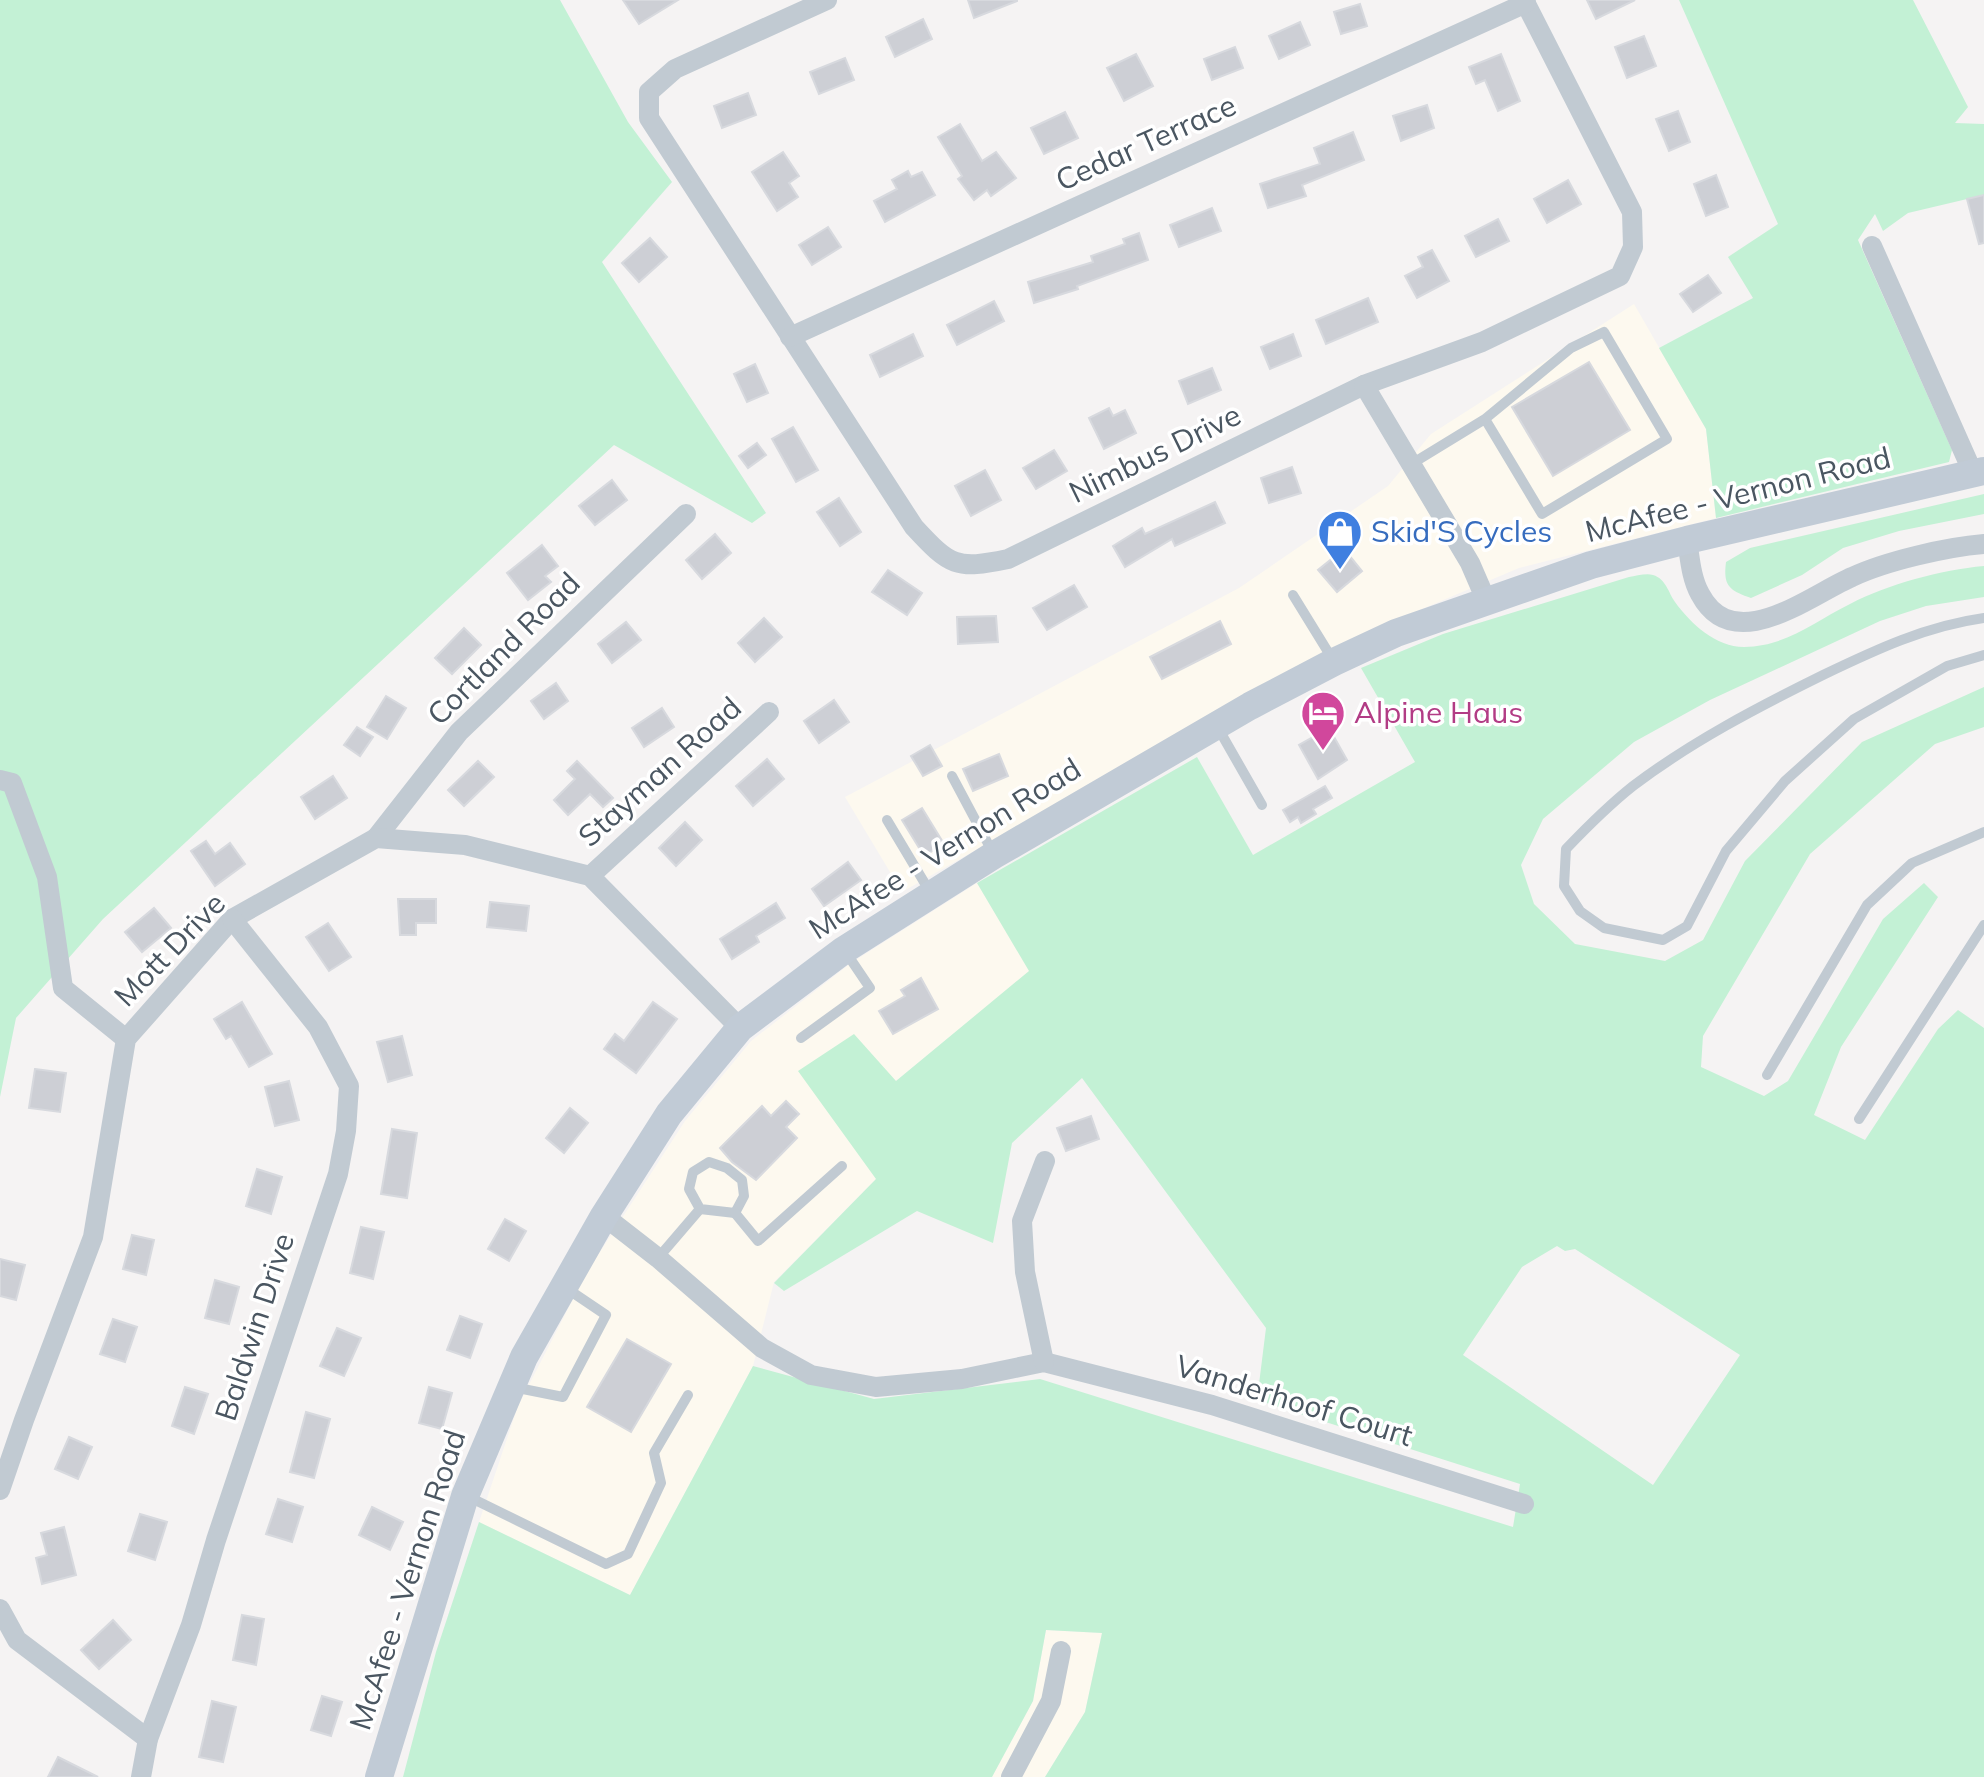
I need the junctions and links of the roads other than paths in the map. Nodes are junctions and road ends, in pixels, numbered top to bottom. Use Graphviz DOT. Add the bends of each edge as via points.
graph roads {
  1 [pos="827,0"];
  2 [pos="1525,2"];
  3 [pos="1872,246"];
  4 [pos="790,337"];
  5 [pos="1364,385"];
  6 [pos="1485,419"];
  7 [pos="1413,463"];
  8 [pos="1978,472"];
  9 [pos="686,514"];
  10 [pos="1687,540"];
  11 [pos="1984,544"];
  12 [pos="1293,595"];
  13 [pos="1486,600"];
  14 [pos="1984,618"];
  15 [pos="1984,655"];
  16 [pos="1334,662"];
  17 [pos="769,712"];
  18 [pos="1217,726"];
  19 [pos="952,776"];
  20 [pos="0,780"];
  21 [pos="1262,805"];
  22 [pos="887,820"];
  23 [pos="1984,832"];
  24 [pos="376,838"];
  25 [pos="994,855"];
  26 [pos="590,876"];
  27 [pos="931,893"];
  28 [pos="232,919"];
  29 [pos="1984,925"];
  30 [pos="844,950"];
  31 [pos="740,1028"];
  32 [pos="801,1038"];
  33 [pos="126,1039"];
  34 [pos="1767,1075"];
  35 [pos="1859,1119"];
  36 [pos="1045,1161"];
  37 [pos="842,1166"];
  38 [pos="700,1209"];
  39 [pos="735,1213"];
  40 [pos="604,1216"];
  41 [pos="658,1258"];
  42 [pos="564,1287"];
  43 [pos="1044,1362"];
  44 [pos="512,1387"];
  45 [pos="688,1395"];
  46 [pos="0,1490"];
  47 [pos="465,1496"];
  48 [pos="1524,1504"];
  49 [pos="0,1609"];
  50 [pos="1061,1651"];
  51 [pos="148,1739"];
  52 [pos="141,1777"];
  53 [pos="379,1777"];
  54 [pos="1011,1777"];
  1 -- 4 [label="street, Nimbus Drive" via="675,69 649,92 649,118"];
  2 -- 4 [label="street, Cedar Terrace"];
  2 -- 5 [label="street, Nimbus Drive" via="1632,212 1633,247 1620,276 1482,342"];
  3 -- 8 [label="street"];
  4 -- 5 [label="street, Nimbus Drive" via="914,527 940,556 972,566 1008,559"];
  5 -- 7 [label="street"];
  6 -- 6 [label="lane" via="1542,514 1667,439 1604,332 1571,348"];
  6 -- 7 [label="lane"];
  7 -- 13 [label="street"];
  8 -- 10 [label="main road, McAfee - Vernon Road"];
  9 -- 24 [label="street, Cortland Road" via="459,732"];
  10 -- 11 [label="street" via="1700,595 1717,613 1742,622 1768,620 1879,567"];
  10 -- 13 [label="main road, McAfee - Vernon Road"];
  12 -- 16 [label="lane"];
  13 -- 16 [label="main road, McAfee - Vernon Road"];
  14 -- 15 [label="lane" via="1891,642 1685,750 1632,787 1566,849 1564,886 1580,911 1604,928 1663,940 1687,926 1726,851 1785,781 1842,729 1947,666"];
  16 -- 18 [label="main road, McAfee - Vernon Road"];
  17 -- 26 [label="street, Stayman Road"];
  18 -- 21 [label="lane"];
  18 -- 25 [label="main road, McAfee - Vernon Road"];
  19 -- 25 [label="lane"];
  20 -- 33 [label="street" via="12,783 47,877 63,988"];
  22 -- 27 [label="lane"];
  23 -- 34 [label="lane" via="1912,863 1867,905"];
  24 -- 26 [label="street" via="465,845"];
  24 -- 28 [label="street, Mott Drive"];
  25 -- 27 [label="main road, McAfee - Vernon Road"];
  26 -- 31 [label="street"];
  27 -- 30 [label="main road, McAfee - Vernon Road"];
  28 -- 33 [label="street, Mott Drive"];
  28 -- 51 [label="street, Baldwin Drive" via="318,1027 349,1086 346,1131 338,1174 191,1625"];
  29 -- 35 [label="lane"];
  30 -- 31 [label="main road, McAfee - Vernon Road"];
  30 -- 32 [label="lane" via="870,988"];
  31 -- 40 [label="main road, McAfee - Vernon Road" via="669,1114"];
  33 -- 46 [label="street, Mott Drive" via="93,1237"];
  36 -- 43 [label="street" via="1022,1221 1025,1272"];
  37 -- 39 [label="lane" via="758,1241"];
  38 -- 39 [label="lane"];
  38 -- 39 [label="lane" via="689,1189 693,1172 709,1162 742,1180 744,1196"];
  38 -- 41 [label="lane"];
  40 -- 41 [label="street, Vanderhoof Court"];
  40 -- 42 [label="main road, McAfee - Vernon Road"];
  41 -- 43 [label="street, Vanderhoof Court" via="762,1348 811,1375 876,1387 962,1379"];
  42 -- 44 [label="main road, McAfee - Vernon Road"];
  42 -- 44 [label="lane" via="606,1315 563,1397"];
  43 -- 48 [label="street, Vanderhoof Court" via="1212,1405"];
  44 -- 47 [label="main road, McAfee - Vernon Road"];
  45 -- 47 [label="lane" via="654,1453 661,1483 628,1554 606,1564"];
  47 -- 53 [label="main road, McAfee - Vernon Road"];
  49 -- 51 [label="street" via="17,1640"];
  50 -- 54 [label="street" via="1051,1701"];
  51 -- 52 [label="street, Baldwin Drive"];
}
